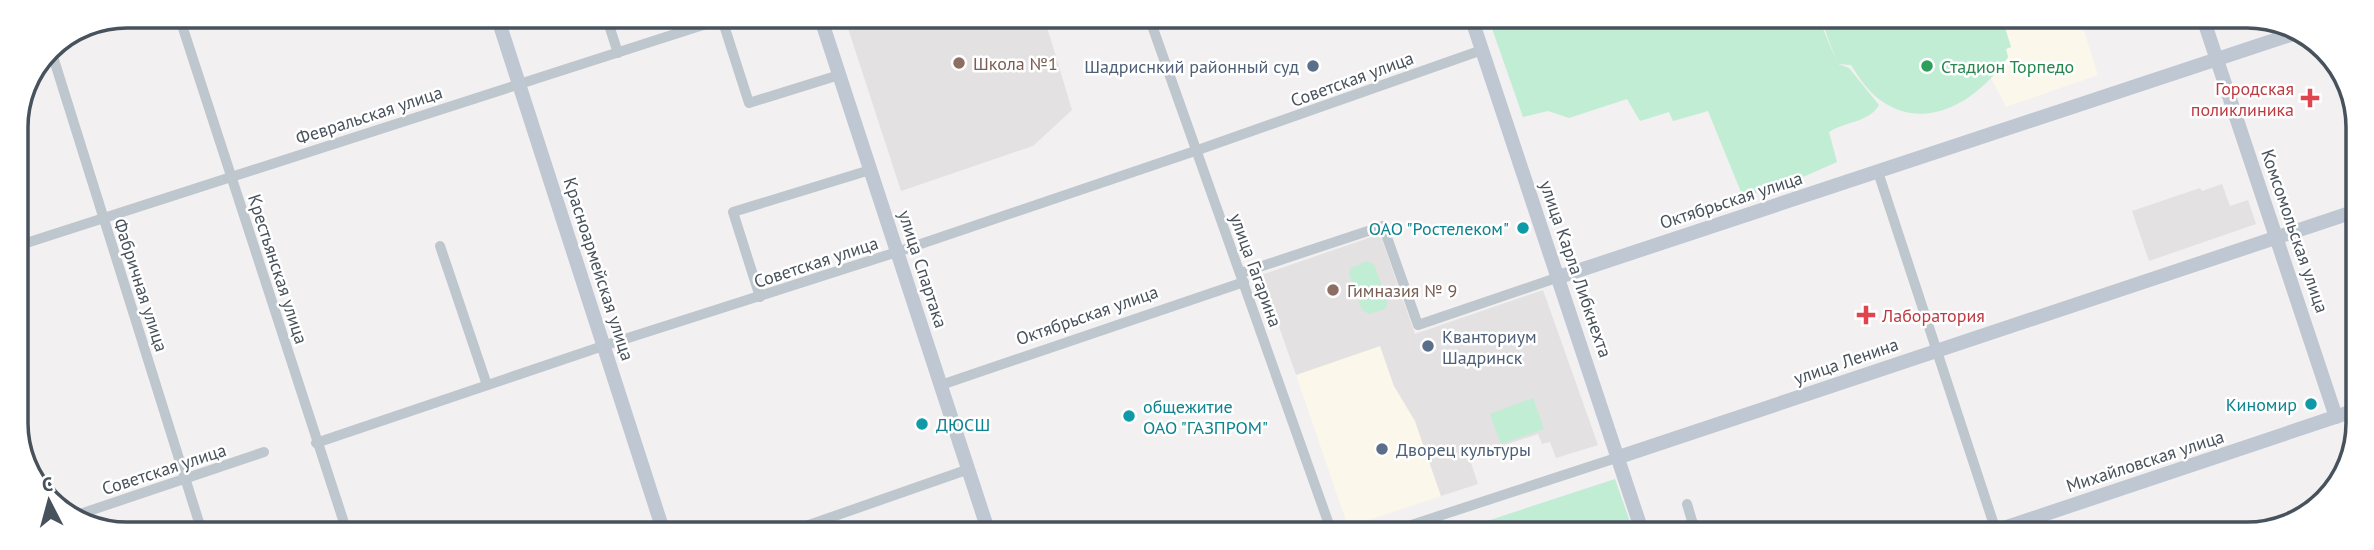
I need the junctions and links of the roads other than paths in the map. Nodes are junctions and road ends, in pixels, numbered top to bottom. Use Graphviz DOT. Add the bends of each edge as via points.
graph roads {
  1 [pos="183,28"];
  2 [pos="501,28"];
  3 [pos="610,28"];
  4 [pos="695,28"];
  5 [pos="730,28"];
  6 [pos="824,28"];
  7 [pos="1153,28"];
  8 [pos="1475,28"];
  9 [pos="2206,28"];
  10 [pos="692,29"];
  11 [pos="2287,36"];
  12 [pos="1482,50"];
  13 [pos="618,53"];
  14 [pos="2217,59"];
  15 [pos="54,61"];
  16 [pos="839,75"];
  17 [pos="519,84"];
  18 [pos="1195,152"];
  19 [pos="870,170"];
  20 [pos="1878,172"];
  21 [pos="232,175"];
  22 [pos="2346,214"];
  23 [pos="103,217"];
  24 [pos="2277,237"];
  25 [pos="28,242"];
  26 [pos="440,246"];
  27 [pos="897,253"];
  28 [pos="1559,277"];
  29 [pos="1243,278"];
  30 [pos="760,297"];
  31 [pos="603,346"];
  32 [pos="1936,351"];
  33 [pos="487,385"];
  34 [pos="942,385"];
  35 [pos="2346,414"];
  36 [pos="2336,417"];
  37 [pos="316,443"];
  38 [pos="264,452"];
  39 [pos="1619,457"];
  40 [pos="969,469"];
  41 [pos="186,478"];
  42 [pos="1687,504"];
  43 [pos="85,512"];
  44 [pos="199,522"];
  45 [pos="344,522"];
  46 [pos="660,522"];
  47 [pos="817,522"];
  48 [pos="986,522"];
  49 [pos="1328,522"];
  50 [pos="1421,522"];
  51 [pos="1639,522"];
  52 [pos="1692,522"];
  53 [pos="1990,522"];
  54 [pos="2026,522"];
  1 -- 21 [label="street, Крестьянская улица"];
  2 -- 17 [label="street, Красноармейская улица"];
  3 -- 13 [label="street"];
  4 -- 10 [label="street, Февральская улица"];
  5 -- 16 [label="street" via="749,103"];
  6 -- 16 [label="street, улица Спартака"];
  7 -- 18 [label="street, улица Гагарина"];
  8 -- 12 [label="street, улица Карла Либкнехта"];
  9 -- 14 [label="street, Комсомольская улица"];
  10 -- 13 [label="street, Февральская улица"];
  11 -- 14 [label="street, Октябрьская улица"];
  12 -- 18 [label="street, Советская улица"];
  12 -- 28 [label="street, улица Карла Либкнехта"];
  13 -- 17 [label="street, Февральская улица"];
  14 -- 20 [label="street, Октябрьская улица"];
  14 -- 24 [label="street, Комсомольская улица"];
  15 -- 23 [label="street, Фабричная улица"];
  16 -- 19 [label="street, улица Спартака"];
  17 -- 21 [label="street, Февральская улица"];
  17 -- 31 [label="street, Красноармейская улица"];
  18 -- 27 [label="street, Советская улица"];
  18 -- 29 [label="street, улица Гагарина"];
  19 -- 27 [label="street, улица Спартака"];
  19 -- 30 [label="street" via="733,212"];
  20 -- 28 [label="street, Октябрьская улица"];
  20 -- 32 [label="street"];
  21 -- 23 [label="street, Февральская улица"];
  21 -- 37 [label="street, Крестьянская улица"];
  22 -- 24 [label="street, улица Ленина"];
  23 -- 25 [label="street, Февральская улица"];
  23 -- 41 [label="street, Фабричная улица"];
  24 -- 32 [label="street, улица Ленина"];
  24 -- 36 [label="street, Комсомольская улица"];
  26 -- 33 [label="street"];
  27 -- 30 [label="street, Советская улица"];
  27 -- 34 [label="street, улица Спартака"];
  28 -- 29 [label="street, Октябрьская улица" via="1418,325 1383,226"];
  28 -- 39 [label="street, улица Карла Либкнехта"];
  29 -- 34 [label="street, Октябрьская улица"];
  29 -- 49 [label="street, улица Гагарина"];
  30 -- 31 [label="street, Советская улица"];
  31 -- 33 [label="street, Советская улица"];
  31 -- 46 [label="street, Красноармейская улица"];
  32 -- 39 [label="street, улица Ленина"];
  32 -- 53 [label="street"];
  33 -- 37 [label="street, Советская улица"];
  34 -- 40 [label="street, улица Спартака"];
  35 -- 36 [label="street, Михайловская улица"];
  36 -- 54 [label="street, Михайловская улица"];
  37 -- 45 [label="street, Крестьянская улица"];
  38 -- 41 [label="street, Советская улица"];
  39 -- 50 [label="street, улица Ленина"];
  39 -- 51 [label="street, улица Карла Либкнехта"];
  40 -- 47 [label="street"];
  40 -- 48 [label="street, улица Спартака"];
  41 -- 43 [label="street, Советская улица"];
  41 -- 44 [label="street, Фабричная улица"];
  42 -- 52 [label="street"];
}
